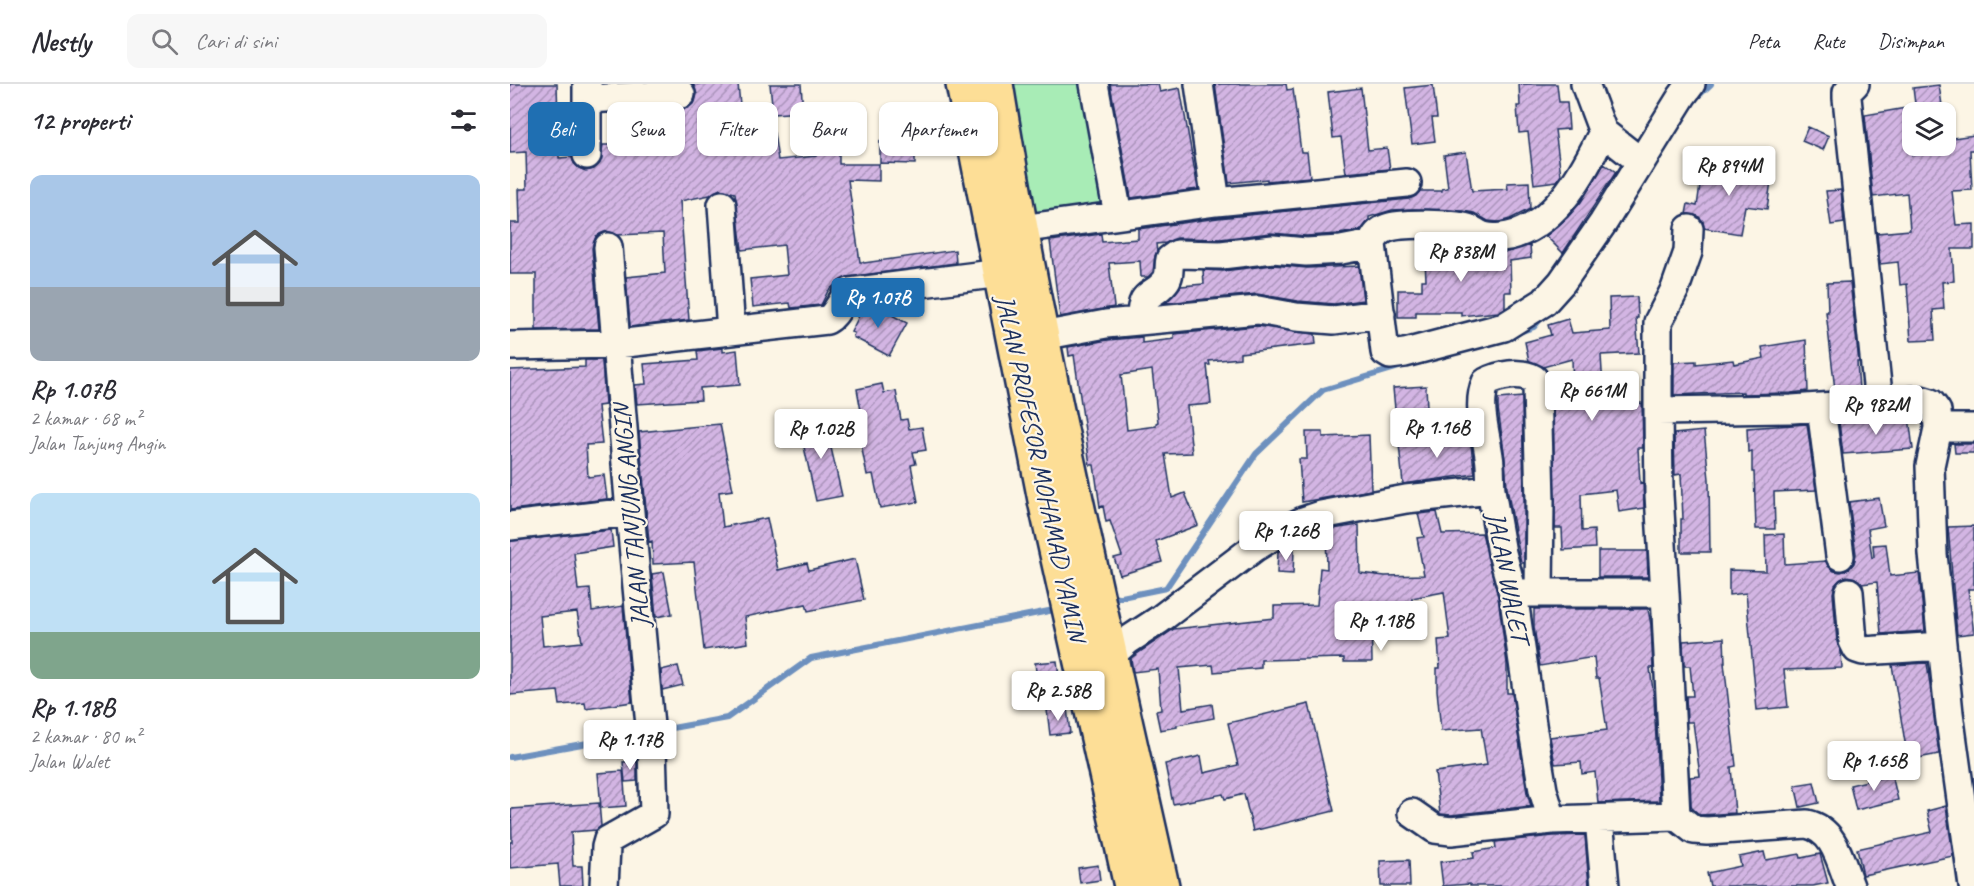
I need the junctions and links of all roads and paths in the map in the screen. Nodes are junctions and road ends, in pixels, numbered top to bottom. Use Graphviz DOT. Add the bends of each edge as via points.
graph roads {
  1 [pos="963,84"];
  2 [pos="996,84"];
  3 [pos="1094,84"];
  4 [pos="1199,84"];
  5 [pos="1585,84"];
  6 [pos="1691,84"];
  7 [pos="1855,84"];
  8 [pos="587,92"];
  9 [pos="681,94"];
  10 [pos="1604,132"];
  11 [pos="1641,162"];
  12 [pos="1407,183"];
  13 [pos="1216,202"];
  14 [pos="722,205"];
  15 [pos="1118,215"];
  16 [pos="1020,229"];
  17 [pos="1689,229"];
  18 [pos="1372,244"];
  19 [pos="608,247"];
  20 [pos="1000,273"];
  21 [pos="1381,314"];
  22 [pos="1141,320"];
  23 [pos="731,332"];
  24 [pos="616,344"];
  25 [pos="510,346"];
  26 [pos="1035,351"];
  27 [pos="1879,404"];
  28 [pos="1821,408"];
  29 [pos="1659,411"];
  30 [pos="1938,428"];
  31 [pos="1974,428"];
  32 [pos="1491,489"];
  33 [pos="630,512"];
  34 [pos="510,526"];
  35 [pos="1840,556"];
  36 [pos="1526,592"];
  37 [pos="1665,592"];
  38 [pos="1849,592"];
  39 [pos="1098,646"];
  40 [pos="1942,646"];
  41 [pos="1968,794"];
  42 [pos="1412,813"];
  43 [pos="1676,816"];
  44 [pos="1599,819"];
  45 [pos="1552,820"];
  46 [pos="604,886"];
  47 [pos="1131,886"];
  48 [pos="1161,886"];
  49 [pos="1605,886"];
  50 [pos="1850,886"];
  51 [pos="1973,886"];
  1 -- 20 [label="main road, JALAN PROFESOR MOHAMAD YAMIN"];
  2 -- 16 [label="main road, JALAN PROFESOR MOHAMAD YAMIN"];
  3 -- 15 [label="street"];
  4 -- 13 [label="street"];
  5 -- 10 [label="street"];
  6 -- 11 [label="street"];
  7 -- 27 [label="street" via="1846,98"];
  8 -- 9 [label="street"];
  10 -- 11 [label="street"];
  10 -- 18 [label="street" via="1571,190 1533,226 1515,234 1492,237 1468,228 1399,224 1384,228"];
  11 -- 21 [label="street" via="1562,282 1524,316 1504,327 1390,355 1383,347"];
  12 -- 13 [label="street"];
  13 -- 15 [label="street"];
  14 -- 23 [label="street"];
  15 -- 16 [label="street"];
  16 -- 26 [label="main road, JALAN PROFESOR MOHAMAD YAMIN"];
  17 -- 29 [label="street" via="1688,252 1659,322"];
  18 -- 21 [label="street"];
  18 -- 22 [label="street" via="1306,252 1273,249 1221,255 1177,254 1170,259 1166,281 1145,298"];
  19 -- 24 [label="street, JALAN TANJUNG ANGIN"];
  20 -- 23 [label="street" via="850,292 836,313 826,320"];
  20 -- 26 [label="main road, JALAN PROFESOR MOHAMAD YAMIN"];
  21 -- 22 [label="street" via="1334,320 1258,310"];
  22 -- 26 [label="street" via="1106,324"];
  23 -- 24 [label="street"];
  24 -- 25 [label="street"];
  24 -- 33 [label="street, JALAN TANJUNG ANGIN"];
  26 -- 39 [label="main road, JALAN PROFESOR MOHAMAD YAMIN" via="1080,588"];
  27 -- 28 [label="street"];
  27 -- 30 [label="street" via="1921,400 1931,403 1937,411"];
  28 -- 29 [label="street"];
  28 -- 35 [label="street"];
  29 -- 37 [label="street"];
  30 -- 31 [label="street"];
  30 -- 40 [label="street" via="1930,466"];
  32 -- 36 [label="street, JALAN WALET" via="1502,553"];
  32 -- 36 [label="street" via="1482,389 1486,382 1500,376 1528,375 1537,387 1540,501"];
  32 -- 39 [label="street, JALAN WALET" via="1406,499 1303,521 1254,548 1127,641"];
  33 -- 34 [label="street"];
  33 -- 46 [label="street, JALAN TANJUNG ANGIN" via="652,747 654,814 606,843"];
  36 -- 37 [label="street"];
  36 -- 45 [label="street, JALAN WALET" via="1536,751"];
  37 -- 43 [label="street"];
  38 -- 40 [label="street" via="1857,649"];
  39 -- 47 [label="main road, JALAN PROFESOR MOHAMAD YAMIN"];
  39 -- 48 [label="main road, JALAN PROFESOR MOHAMAD YAMIN"];
  40 -- 41 [label="street" via="1949,713"];
  41 -- 51 [label="street"];
  42 -- 45 [label="street" via="1435,829 1451,831"];
  43 -- 44 [label="street"];
  43 -- 50 [label="street" via="1694,830 1807,824 1819,827 1831,839"];
  44 -- 45 [label="street"];
  44 -- 49 [label="street"];
}
